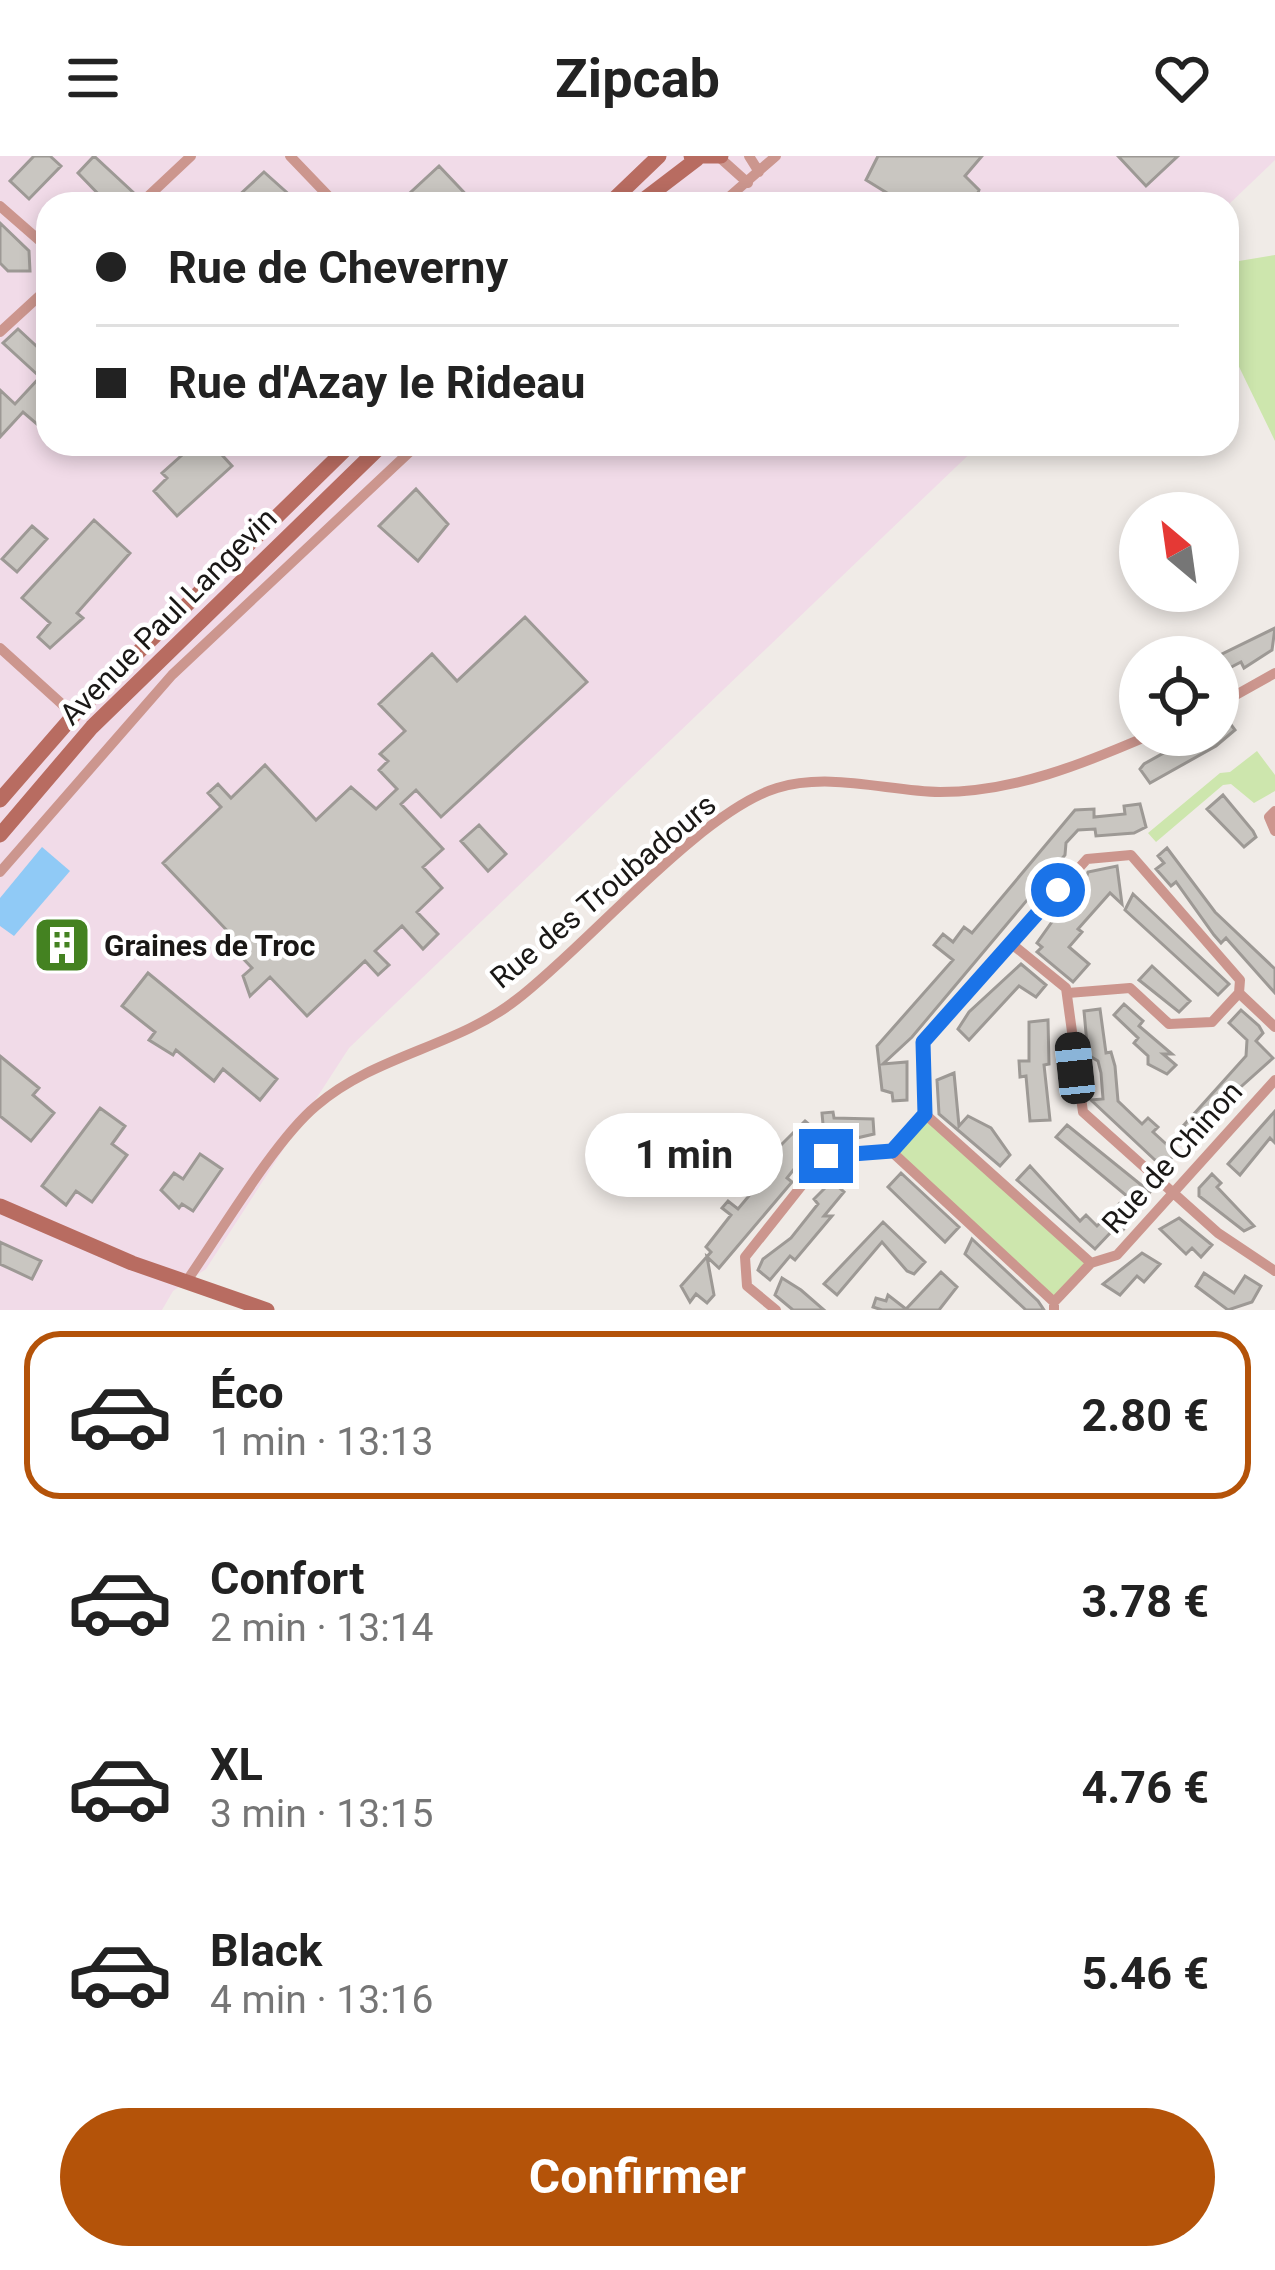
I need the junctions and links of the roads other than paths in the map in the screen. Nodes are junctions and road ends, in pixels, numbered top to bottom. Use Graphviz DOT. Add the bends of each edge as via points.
graph roads {
  1 [pos="191,156"];
  2 [pos="290,156"];
  3 [pos="659,156"];
  4 [pos="748,156"];
  5 [pos="776,156"];
  6 [pos="694,157"];
  7 [pos="720,157"];
  8 [pos="759,172"];
  9 [pos="748,183"];
  10 [pos="153,192"];
  11 [pos="324,192"];
  12 [pos="622,192"];
  13 [pos="652,192"];
  14 [pos="736,192"];
  15 [pos="0,206"];
  16 [pos="36,238"];
  17 [pos="36,299"];
  18 [pos="0,332"];
  19 [pos="338,456"];
  20 [pos="370,456"];
  21 [pos="405,456"];
  22 [pos="255,535"];
  23 [pos="270,551"];
  24 [pos="284,568"];
  25 [pos="0,648"];
  26 [pos="1275,674"];
  27 [pos="1239,694"];
  28 [pos="74,715"];
  29 [pos="1119,748"];
  30 [pos="0,800"];
  31 [pos="1275,811"];
  32 [pos="1275,831"];
  33 [pos="0,835"];
  34 [pos="0,872"];
  35 [pos="1013,945"];
  36 [pos="1068,993"];
  37 [pos="1239,993"];
  38 [pos="1275,1027"];
  39 [pos="1275,1080"];
  40 [pos="925,1114"];
  41 [pos="892,1151"];
  42 [pos="1174,1192"];
  43 [pos="0,1206"];
  44 [pos="1091,1262"];
  45 [pos="1273,1267"];
  46 [pos="186,1282"];
  47 [pos="1054,1306"];
  48 [pos="267,1310"];
  49 [pos="776,1310"];
  1 -- 10 [label="street"];
  2 -- 11 [label="street"];
  3 -- 12 [label="main road"];
  4 -- 8 [label="street"];
  5 -- 8 [label="street"];
  6 -- 7 [label="main road"];
  6 -- 13 [label="main road"];
  7 -- 9 [label="street"];
  8 -- 9 [label="street"];
  9 -- 14 [label="street"];
  15 -- 16 [label="street"];
  17 -- 18 [label="street"];
  19 -- 22 [label="main road, Avenue Paul Langevin"];
  20 -- 23 [label="main road, Avenue Paul Langevin"];
  21 -- 24 [label="street"];
  22 -- 23 [label="street"];
  22 -- 28 [label="main road, Avenue Paul Langevin"];
  23 -- 24 [label="street"];
  23 -- 33 [label="main road, Avenue Paul Langevin" via="92,727"];
  24 -- 34 [label="street" via="112,739"];
  25 -- 28 [label="street"];
  26 -- 27 [label="street"];
  28 -- 30 [label="main road, Avenue Paul Langevin"];
  29 -- 46 [label="street, Rue des Troubadours" via="1010,785 941,792 815,783 748,802 513,1003 359,1072 311,1109"];
  31 -- 32 [label="street"];
  35 -- 36 [label="street"];
  35 -- 37 [label="street" via="1081,863 1131,855 1240,980"];
  35 -- 40 [label="street" via="923,1042"];
  36 -- 37 [label="street" via="1130,988 1169,1024 1212,1022"];
  36 -- 42 [label="street" via="1079,1105"];
  37 -- 38 [label="street"];
  39 -- 42 [label="street, Rue de Chinon"];
  40 -- 41 [label="street"];
  40 -- 44 [label="street"];
  41 -- 47 [label="street"];
  41 -- 49 [label="street" via="826,1156 745,1257 747,1286"];
  42 -- 44 [label="street, Rue de Chinon" via="1117,1255"];
  42 -- 45 [label="street" via="1218,1233"];
  43 -- 46 [label="main road"];
  44 -- 47 [label="street, Rue de Chinon"];
  46 -- 48 [label="main road"];
}
